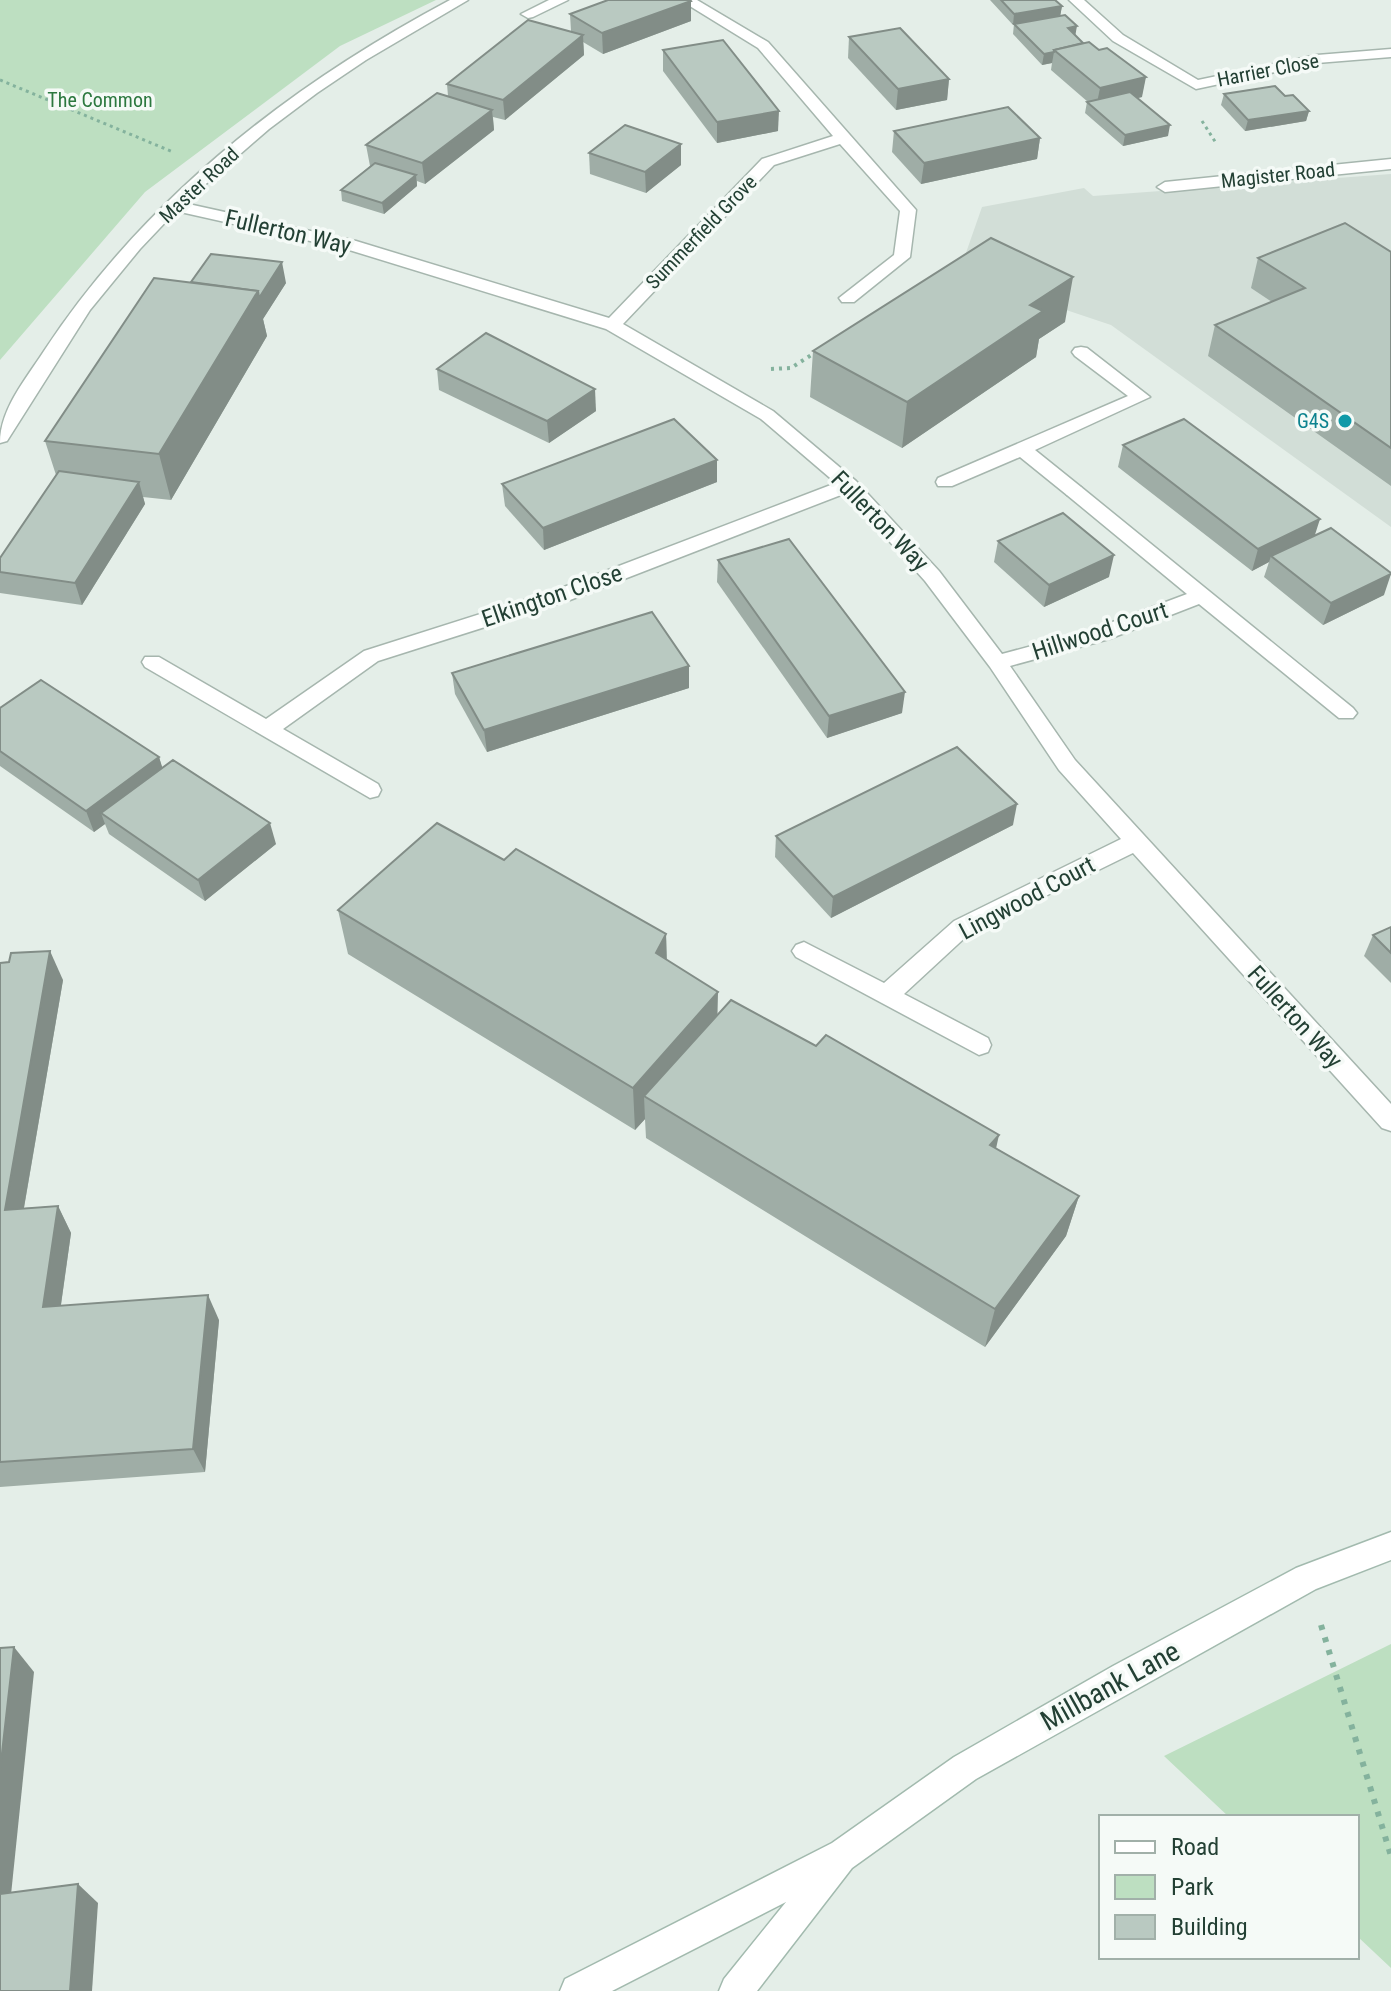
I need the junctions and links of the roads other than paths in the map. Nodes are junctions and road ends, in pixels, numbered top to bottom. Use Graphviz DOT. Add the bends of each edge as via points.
graph roads {
  1 [pos="461,0"];
  2 [pos="561,0"];
  3 [pos="687,0"];
  4 [pos="1076,0"];
  5 [pos="528,14"];
  6 [pos="1391,53"];
  7 [pos="843,138"];
  8 [pos="1391,164"];
  9 [pos="1165,187"];
  10 [pos="174,206"];
  11 [pos="848,298"];
  12 [pos="612,325"];
  13 [pos="1081,352"];
  14 [pos="0,437"];
  15 [pos="1022,449"];
  16 [pos="945,482"];
  17 [pos="849,485"];
  18 [pos="1202,595"];
  19 [pos="152,662"];
  20 [pos="997,662"];
  21 [pos="1346,713"];
  22 [pos="268,729"];
  23 [pos="370,790"];
  24 [pos="1137,841"];
  25 [pos="804,951"];
  26 [pos="886,996"];
  27 [pos="979,1045"];
  28 [pos="1391,1121"];
  29 [pos="1391,1546"];
  30 [pos="844,1855"];
  31 [pos="577,1991"];
  32 [pos="736,1991"];
  1 -- 10 [label="street, Master Road" via="398,32 316,88"];
  2 -- 5 [label="street"];
  3 -- 7 [label="street" via="763,45"];
  4 -- 6 [label="street, Harrier Close" via="1118,38 1196,85 1317,59"];
  7 -- 11 [label="street" via="908,210 902,257"];
  7 -- 12 [label="street, Summerfield Grove" via="768,162"];
  8 -- 9 [label="street, Magister Road"];
  10 -- 12 [label="street, Fullerton Way" via="350,245"];
  10 -- 14 [label="street, Master Road" via="98,289"];
  12 -- 17 [label="street, Fullerton Way" via="767,415"];
  13 -- 15 [label="street" via="1141,397"];
  15 -- 16 [label="street"];
  15 -- 18 [label="street, Hillwood Court"];
  17 -- 20 [label="street, Fullerton Way" via="932,576"];
  17 -- 22 [label="street, Elkington Close" via="563,595 371,656"];
  18 -- 20 [label="street, Hillwood Court" via="1131,627"];
  18 -- 21 [label="street, Hillwood Court"];
  19 -- 22 [label="street"];
  20 -- 24 [label="street, Fullerton Way" via="1067,765"];
  22 -- 23 [label="street"];
  24 -- 26 [label="street, Lingwood Court" via="962,927"];
  24 -- 28 [label="street, Fullerton Way"];
  25 -- 26 [label="street"];
  26 -- 27 [label="street"];
  29 -- 30 [label="street, Millbank Lane" via="1307,1578 965,1768"];
  30 -- 31 [label="street, Millbank Lane"];
  30 -- 32 [label="street, Millbank Lane"];
}
